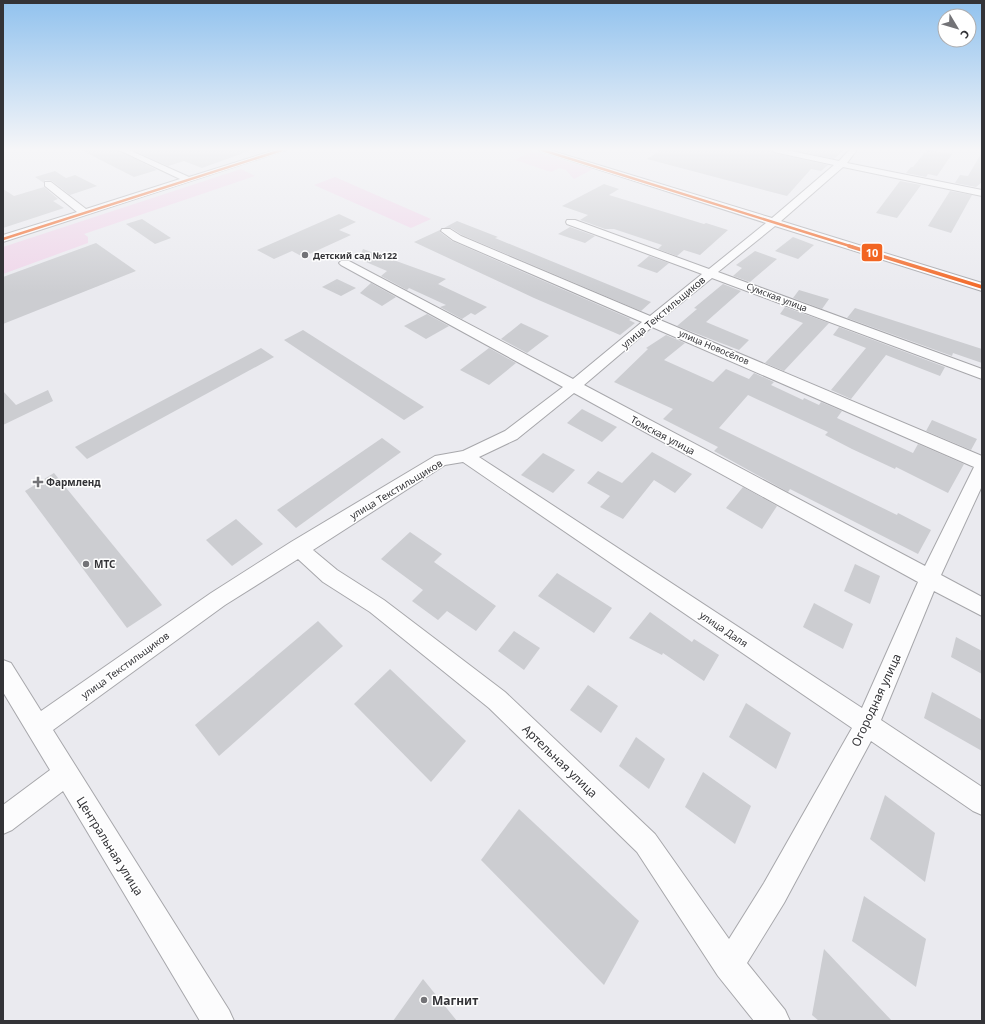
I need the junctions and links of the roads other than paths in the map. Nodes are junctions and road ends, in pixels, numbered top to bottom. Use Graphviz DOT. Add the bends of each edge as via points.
graph roads {
  1 [pos="66,198"];
  2 [pos="133,198"];
  3 [pos="698,198"];
  4 [pos="802,198"];
  5 [pos="85,213"];
  6 [pos="571,222"];
  7 [pos="774,222"];
  8 [pos="446,231"];
  9 [pos="3,239"];
  10 [pos="345,263"];
  11 [pos="710,272"];
  12 [pos="982,287"];
  13 [pos="651,321"];
  14 [pos="982,374"];
  15 [pos="574,386"];
  16 [pos="466,456"];
  17 [pos="982,463"];
  18 [pos="982,468"];
  19 [pos="298,548"];
  20 [pos="929,579"];
  21 [pos="982,607"];
  22 [pos="3,670"];
  23 [pos="867,725"];
  24 [pos="38,727"];
  25 [pos="66,773"];
  26 [pos="982,802"];
  27 [pos="3,821"];
  28 [pos="729,965"];
  29 [pos="218,1021"];
  30 [pos="774,1021"];
  1 -- 5 [label="street"];
  2 -- 5 [label="street"];
  3 -- 7 [label="street"];
  4 -- 7 [label="street, улица Текстильщиков"];
  5 -- 9 [label="street"];
  6 -- 11 [label="street, Сумская улица"];
  7 -- 11 [label="street, улица Текстильщиков"];
  7 -- 12 [label="street"];
  8 -- 13 [label="street, улица Новосёлов"];
  10 -- 15 [label="street, Томская улица"];
  11 -- 13 [label="street, улица Текстильщиков"];
  11 -- 14 [label="street, Сумская улица"];
  13 -- 15 [label="street, улица Текстильщиков"];
  13 -- 17 [label="street, улица Новосёлов"];
  15 -- 16 [label="street, улица Текстильщиков" via="511,435"];
  15 -- 20 [label="street, Томская улица"];
  16 -- 19 [label="street, улица Текстильщиков" via="441,460"];
  16 -- 23 [label="street, улица Даля"];
  18 -- 20 [label="street, Огородная улица"];
  19 -- 24 [label="street, улица Текстильщиков" via="218,599"];
  19 -- 28 [label="street, Артельная улица" via="330,576 377,606 497,700 646,843"];
  20 -- 21 [label="street, Томская улица"];
  20 -- 23 [label="street, Огородная улица"];
  22 -- 24 [label="street, Центральная улица"];
  23 -- 26 [label="street, улица Даля"];
  23 -- 28 [label="street, Огородная улица" via="774,893"];
  24 -- 25 [label="street, Центральная улица"];
  25 -- 27 [label="street"];
  25 -- 29 [label="street, Центральная улица"];
  28 -- 30 [label="street, Артельная улица"];
}
